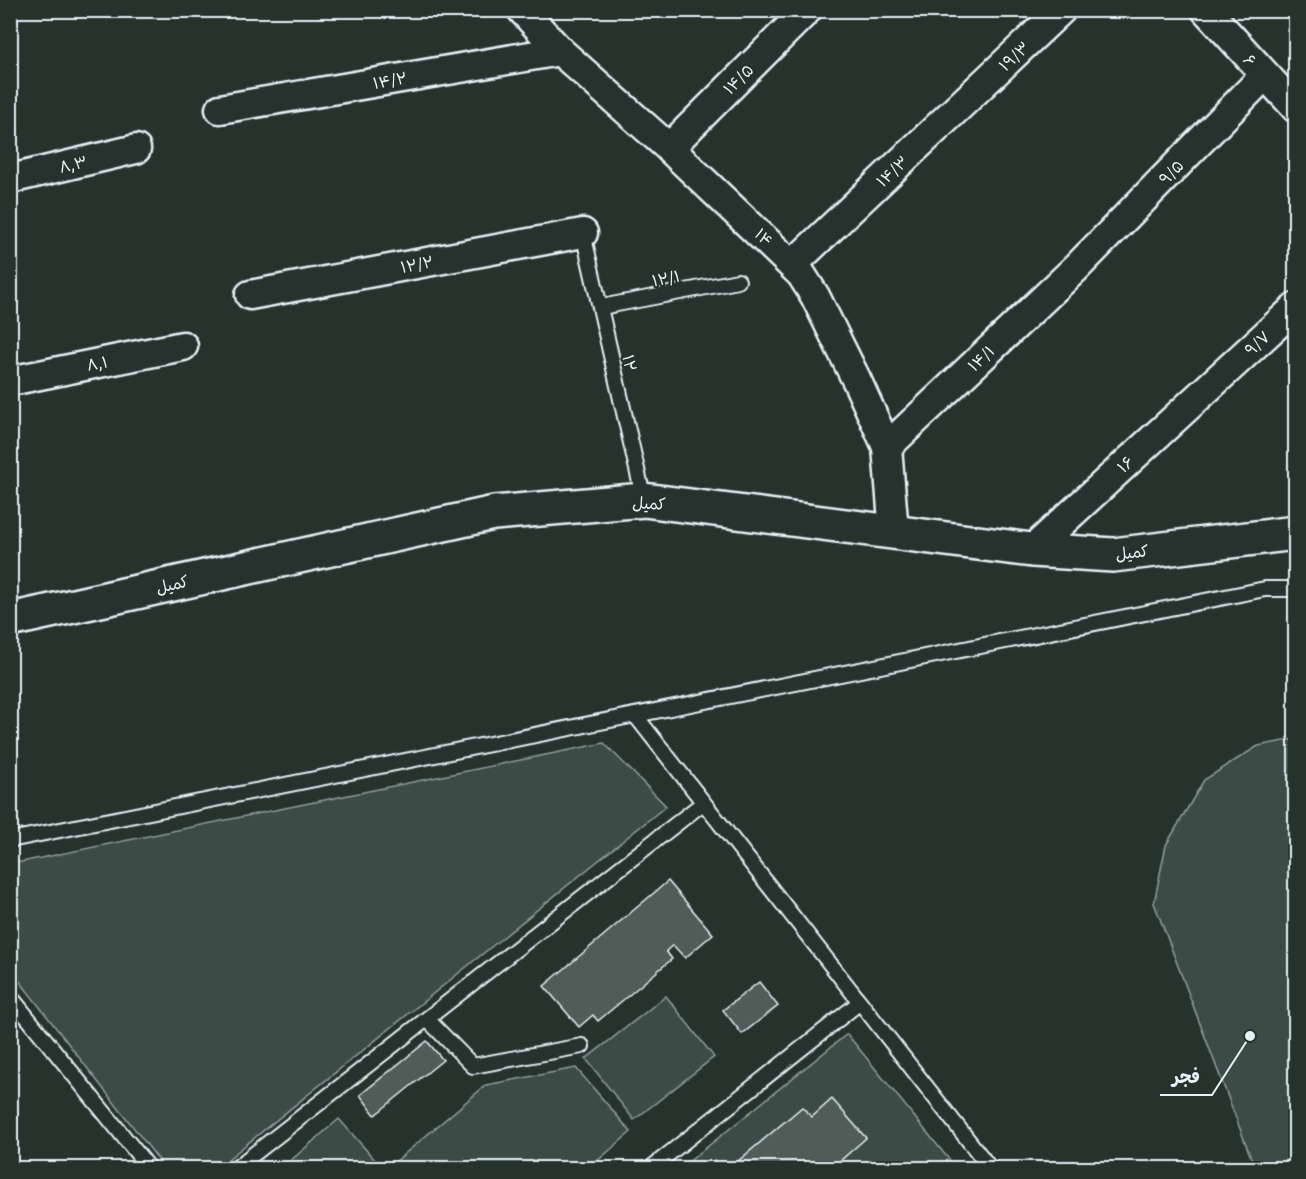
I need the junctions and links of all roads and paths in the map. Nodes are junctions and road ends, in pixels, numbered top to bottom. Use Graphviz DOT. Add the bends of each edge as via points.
graph roads {
  1 [pos="522,10"];
  2 [pos="807,10"];
  3 [pos="1061,10"];
  4 [pos="1207,11"];
  5 [pos="560,51"];
  6 [pos="1265,75"];
  7 [pos="992,76"];
  8 [pos="1296,108"];
  9 [pos="220,109"];
  10 [pos="669,148"];
  11 [pos="136,149"];
  12 [pos="10,179"];
  13 [pos="583,233"];
  14 [pos="792,265"];
  15 [pos="1076,268"];
  16 [pos="738,281"];
  17 [pos="250,295"];
  18 [pos="601,307"];
  19 [pos="1296,307"];
  20 [pos="183,346"];
  21 [pos="1219,379"];
  22 [pos="10,381"];
  23 [pos="887,447"];
  24 [pos="644,500"];
  25 [pos="894,533"];
  26 [pos="1296,533"];
  27 [pos="1032,550"];
  28 [pos="1296,588"];
  29 [pos="10,620"];
  30 [pos="635,715"];
  31 [pos="704,802"];
  32 [pos="10,840"];
  33 [pos="10,996"];
  34 [pos="860,1002"];
  35 [pos="427,1019"];
  36 [pos="582,1046"];
  37 [pos="149,1168"];
  38 [pos="236,1168"];
  39 [pos="651,1168"];
  40 [pos="990,1168"];
  1 -- 5 [label="street, ۱۴"];
  2 -- 10 [label="street, ۱۴/۵"];
  3 -- 7 [label="street, ۱۹/۳"];
  4 -- 6 [label="street, ۶"];
  5 -- 9 [label="street, ۱۴/۲"];
  5 -- 10 [label="street, ۱۴"];
  6 -- 8 [label="street, ۶"];
  6 -- 15 [label="street, ۹/۵"];
  7 -- 14 [label="street, ۱۴/۳"];
  10 -- 14 [label="street, ۱۴"];
  11 -- 12 [label="street, ۸٫۳"];
  13 -- 17 [label="street, ۱۲/۲"];
  13 -- 18 [label="lane, ۱۲"];
  14 -- 23 [label="street, ۱۴" via="815,296"];
  15 -- 23 [label="street, ۱۴/۱"];
  16 -- 18 [label="lane, ۱۲/۱"];
  18 -- 24 [label="lane, ۱۲"];
  19 -- 21 [label="street, ۹/۷"];
  20 -- 22 [label="street, ۸٫۱"];
  21 -- 27 [label="street, ۱۶"];
  23 -- 25 [label="street, ۱۴"];
  24 -- 25 [label="street, کمیل"];
  24 -- 29 [label="street, کمیل" via="494,513"];
  25 -- 27 [label="street, کمیل"];
  26 -- 27 [label="street, کمیل" via="1113,555"];
  28 -- 30 [label="lane" via="1265,589"];
  30 -- 31 [label="lane"];
  30 -- 32 [label="lane"];
  31 -- 34 [label="lane"];
  31 -- 35 [label="lane"];
  33 -- 37 [label="lane"];
  34 -- 39 [label="lane"];
  34 -- 40 [label="lane"];
  35 -- 36 [label="lane" via="473,1066"];
  35 -- 38 [label="lane"];
}
